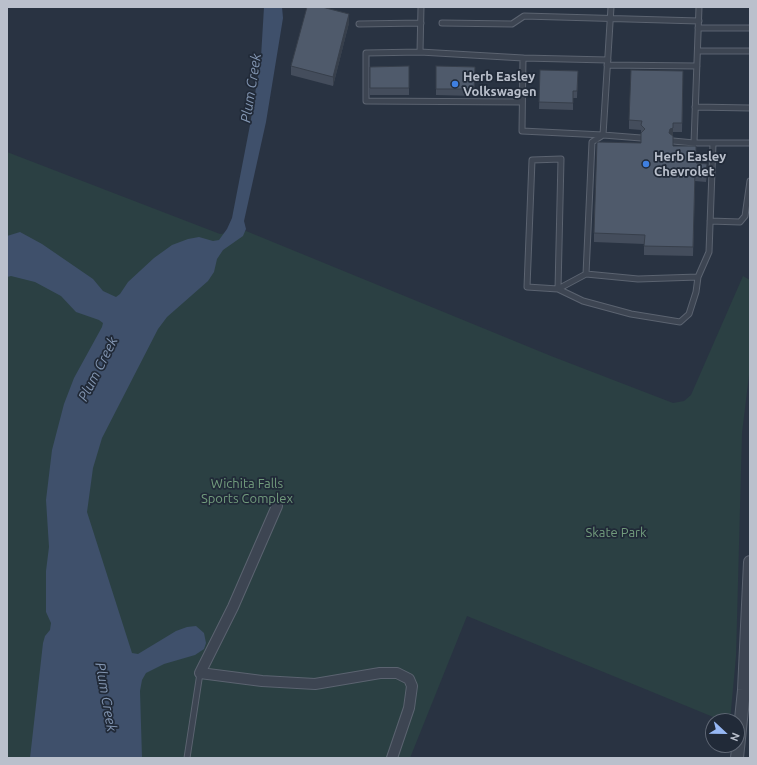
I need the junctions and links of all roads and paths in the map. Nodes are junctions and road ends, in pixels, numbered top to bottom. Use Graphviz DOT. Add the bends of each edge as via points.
graph roads {
  1 [pos="421,7"];
  2 [pos="611,7"];
  3 [pos="699,7"];
  4 [pos="611,17"];
  5 [pos="699,21"];
  6 [pos="421,23"];
  7 [pos="442,23"];
  8 [pos="359,24"];
  9 [pos="698,28"];
  10 [pos="750,28"];
  11 [pos="698,51"];
  12 [pos="750,51"];
  13 [pos="420,52"];
  14 [pos="523,58"];
  15 [pos="607,63"];
  16 [pos="697,66"];
  17 [pos="522,102"];
  18 [pos="695,107"];
  19 [pos="750,108"];
  20 [pos="603,135"];
  21 [pos="641,138"];
  22 [pos="673,141"];
  23 [pos="694,143"];
  24 [pos="750,143"];
  25 [pos="713,144"];
  26 [pos="750,181"];
  27 [pos="710,221"];
  28 [pos="586,274"];
  29 [pos="698,277"];
  30 [pos="558,289"];
  31 [pos="278,506"];
  32 [pos="750,562"];
  33 [pos="200,673"];
  34 [pos="187,758"];
  35 [pos="392,758"];
  36 [pos="737,758"];
  1 -- 6 [label="lane"];
  2 -- 4 [label="lane"];
  3 -- 5 [label="lane"];
  4 -- 5 [label="lane"];
  4 -- 7 [label="lane" via="524,16 512,24"];
  4 -- 15 [label="lane"];
  5 -- 9 [label="lane"];
  6 -- 8 [label="lane"];
  6 -- 13 [label="lane"];
  9 -- 10 [label="lane"];
  9 -- 11 [label="lane"];
  11 -- 12 [label="lane"];
  11 -- 16 [label="lane"];
  13 -- 14 [label="lane"];
  13 -- 17 [label="lane" via="366,53 366,101"];
  14 -- 15 [label="lane"];
  14 -- 17 [label="lane"];
  15 -- 16 [label="lane"];
  15 -- 20 [label="lane"];
  16 -- 18 [label="lane"];
  17 -- 20 [label="lane" via="522,131"];
  18 -- 19 [label="lane"];
  18 -- 23 [label="lane"];
  20 -- 21 [label="lane"];
  20 -- 28 [label="lane" via="592,142"];
  22 -- 23 [label="lane"];
  23 -- 25 [label="lane"];
  24 -- 25 [label="lane"];
  25 -- 27 [label="lane"];
  26 -- 27 [label="lane" via="745,216 740,222"];
  27 -- 29 [label="lane" via="709,252"];
  28 -- 29 [label="lane" via="638,279"];
  28 -- 30 [label="lane"];
  29 -- 30 [label="lane" via="689,314 680,322 631,314 583,301"];
  30 -- 30 [label="lane" via="527,287 532,160 561,159"];
  31 -- 33 [label="street" via="233,608"];
  32 -- 36 [label="street" via="746,667"];
  33 -- 34 [label="lane"];
  33 -- 35 [label="street" via="262,681 315,684 380,673 397,673 404,676 412,686 409,708"];
}
